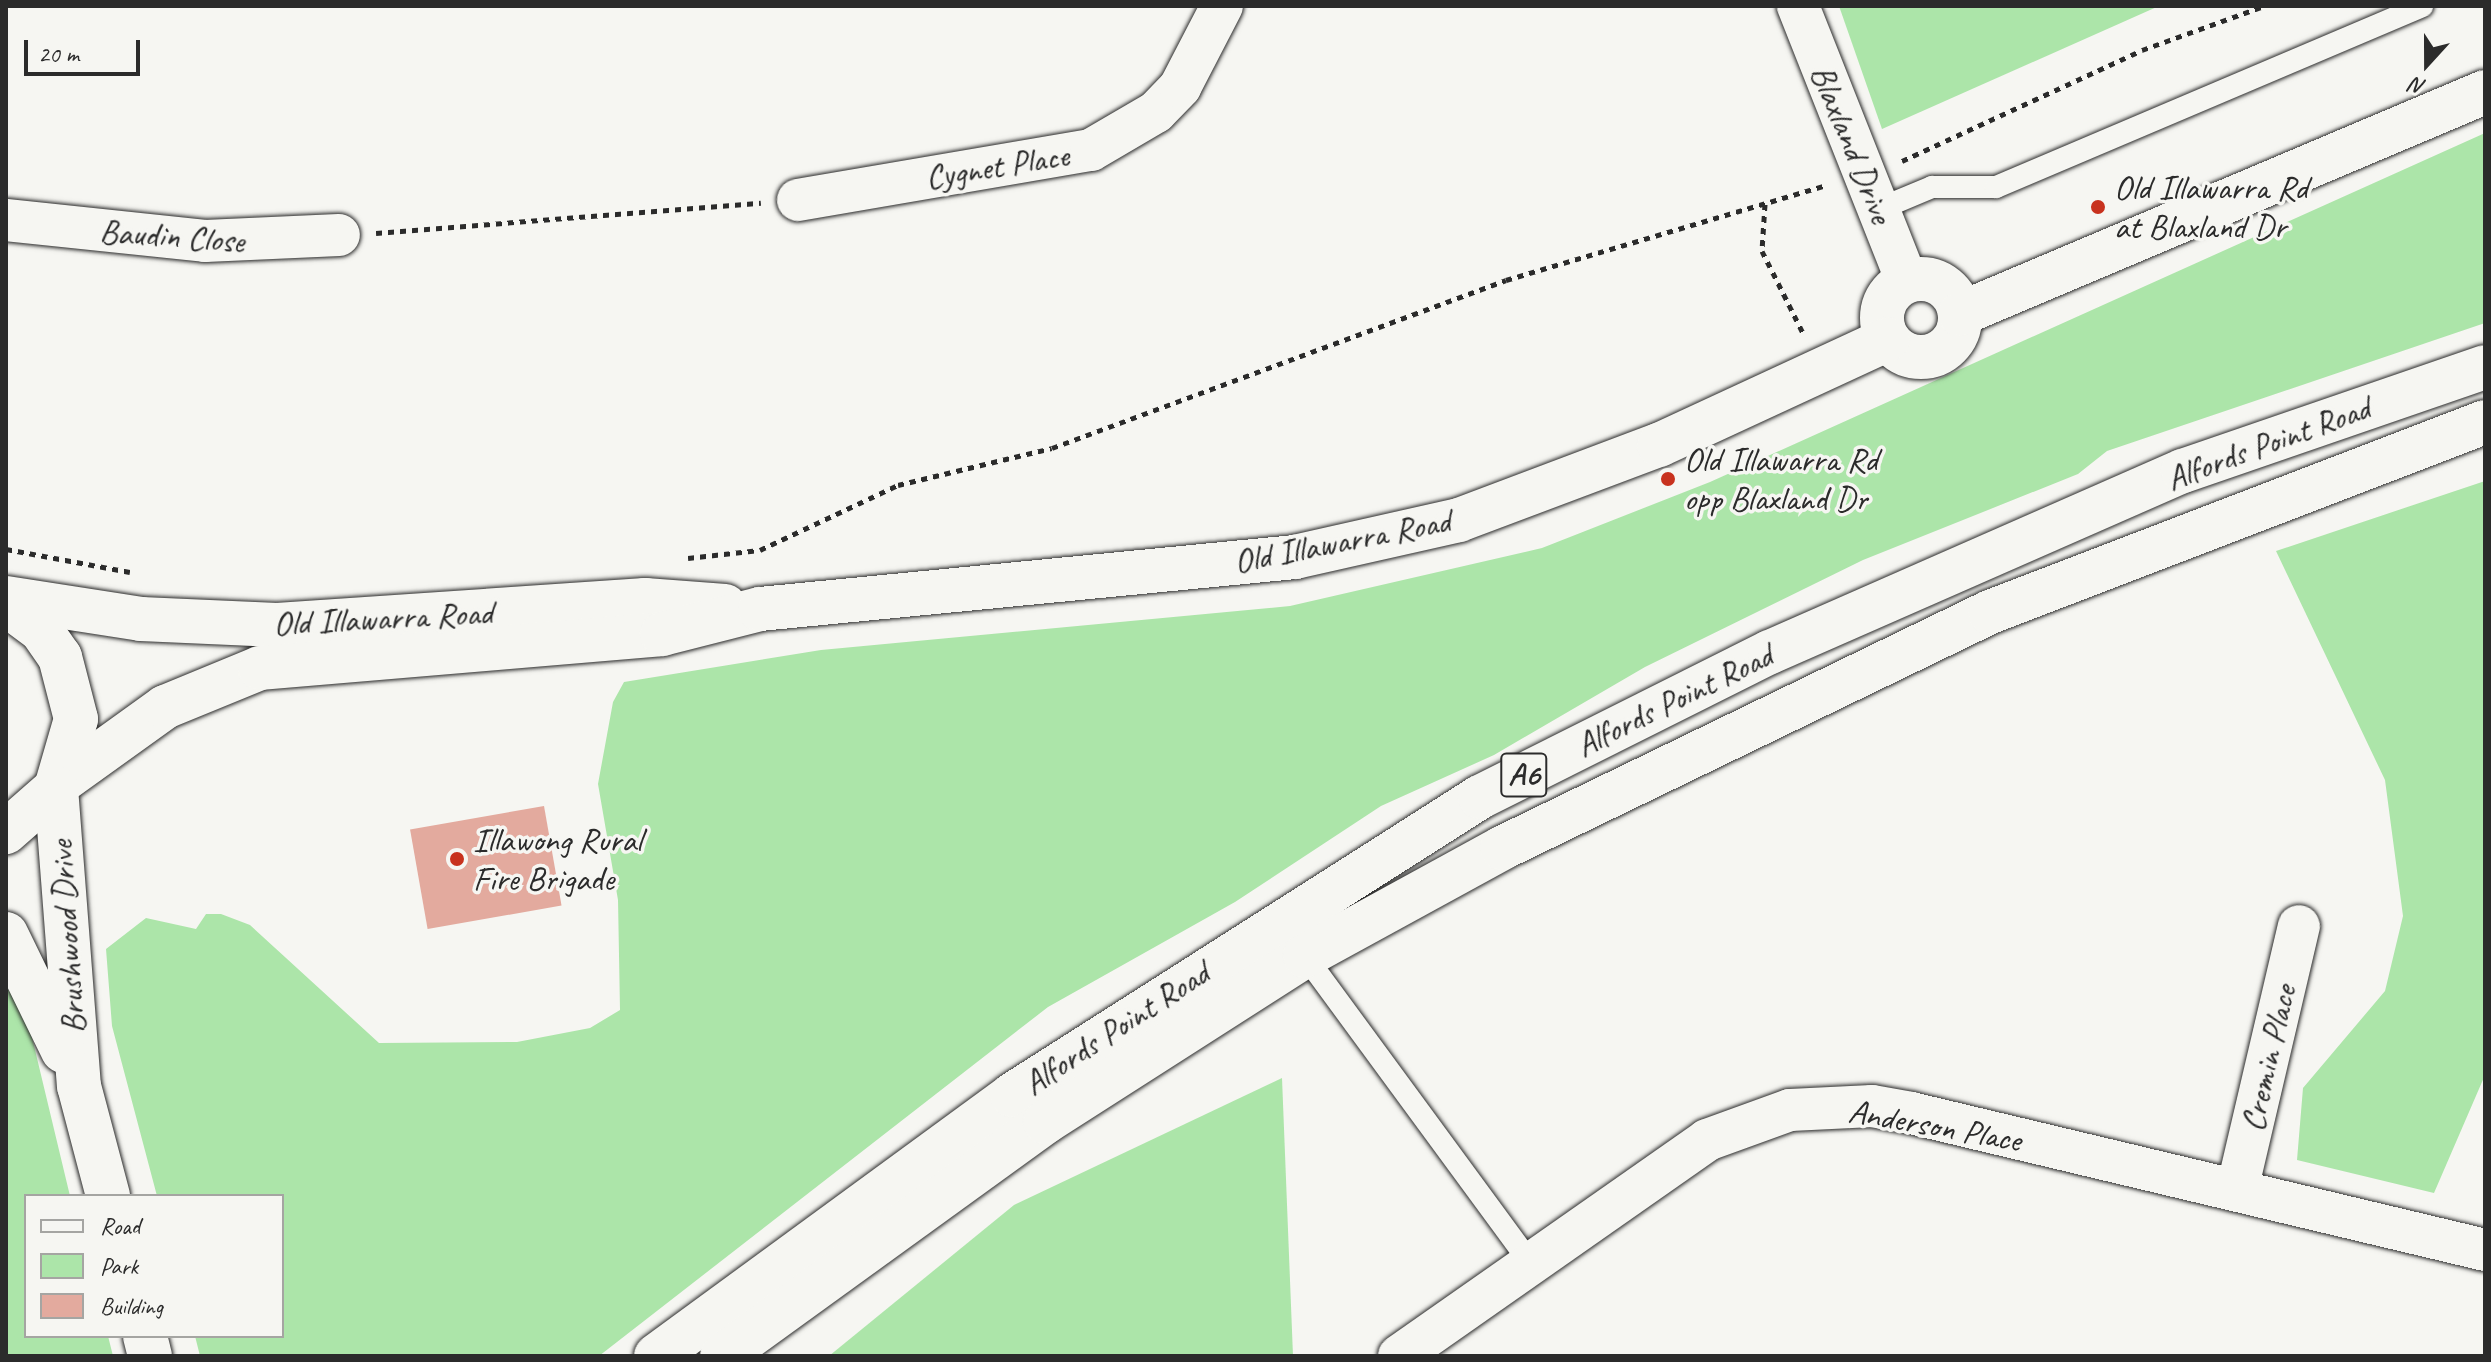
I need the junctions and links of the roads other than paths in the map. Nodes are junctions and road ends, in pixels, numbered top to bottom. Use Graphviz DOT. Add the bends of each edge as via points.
graph roads {
  1 [pos="1222,6"];
  2 [pos="1798,6"];
  3 [pos="2422,6"];
  4 [pos="2485,92"];
  5 [pos="798,200"];
  6 [pos="1877,210"];
  7 [pos="6,220"];
  8 [pos="339,235"];
  9 [pos="1907,281"];
  10 [pos="1960,314"];
  11 [pos="1888,339"];
  12 [pos="2485,367"];
  13 [pos="2485,422"];
  14 [pos="6,601"];
  15 [pos="760,609"];
  16 [pos="57,786"];
  17 [pos="6,832"];
  18 [pos="2299,926"];
  19 [pos="6,934"];
  20 [pos="1305,956"];
  21 [pos="79,1086"];
  22 [pos="2237,1190"];
  23 [pos="107,1194"];
  24 [pos="2485,1250"];
  25 [pos="1531,1264"];
  26 [pos="656,1356"];
  27 [pos="722,1356"];
  28 [pos="1399,1356"];
  1 -- 5 [label="street, Cygnet Place" via="1180,87 1156,112 1091,150"];
  2 -- 6 [label="street, Blaxland Drive"];
  3 -- 6 [label="lane" via="1996,187 1932,187"];
  4 -- 10 [label="main road"];
  6 -- 9 [label="street, Blaxland Drive"];
  7 -- 8 [label="street, Baudin Close" via="205,241"];
  9 -- 10 [label="main road" via="1941,284"];
  9 -- 11 [label="main road" via="1884,306"];
  10 -- 11 [label="main road" via="1949,345 1928,356 1906,354"];
  11 -- 15 [label="main road, Old Illawarra Road" via="1534,496 1379,539 1295,557"];
  12 -- 26 [label="main road, Alfords Point Road / A6" via="2183,471 1770,652 1480,797 1012,1095"];
  13 -- 20 [label="main road, Alfords Point Road / A6" via="1990,612 1502,848"];
  14 -- 15 [label="main road, Old Illawarra Road" via="141,619 277,625 645,600"];
  14 -- 16 [label="main road" via="41,630 72,687 72,751"];
  15 -- 16 [label="main road, Old Illawarra Road" via="662,634 260,668 165,707"];
  16 -- 17 [label="main road, Old Illawarra Road"];
  16 -- 21 [label="main road, Brushwood Drive"];
  18 -- 22 [label="street, Cremin Place"];
  19 -- 21 [label="main road, Brushwood Drive"];
  20 -- 25 [label="lane"];
  20 -- 27 [label="main road, Alfords Point Road / A6" via="1045,1122"];
  21 -- 23 [label="main road, Brushwood Drive"];
  22 -- 24 [label="street, Anderson Place"];
  22 -- 25 [label="street, Anderson Place" via="1872,1106 1790,1110 1707,1140"];
  25 -- 28 [label="street, Anderson Place"];
}
